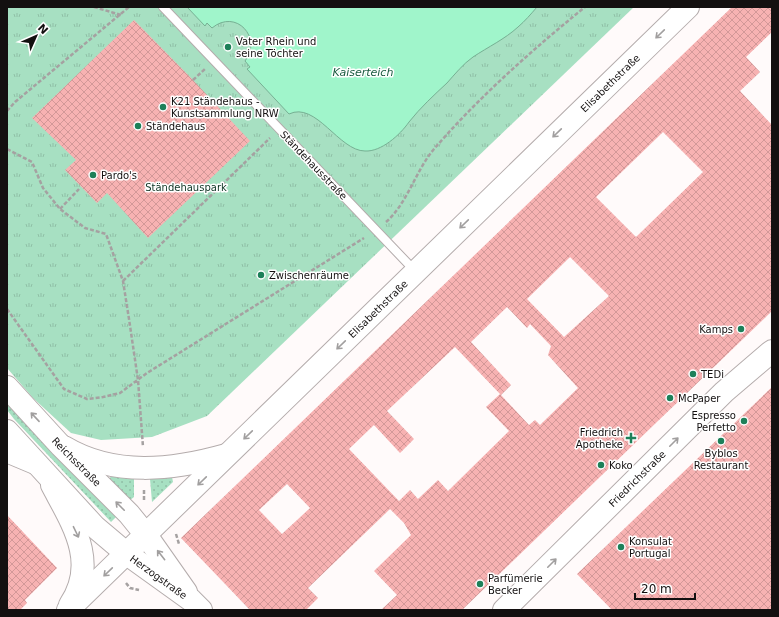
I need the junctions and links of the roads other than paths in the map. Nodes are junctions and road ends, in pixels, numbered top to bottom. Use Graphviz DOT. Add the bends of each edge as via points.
graph roads {
  1 [pos="163,7"];
  2 [pos="688,7"];
  3 [pos="416,272"];
  4 [pos="772,351"];
  5 [pos="7,387"];
  6 [pos="7,431"];
  7 [pos="61,446"];
  8 [pos="230,454"];
  9 [pos="7,455"];
  10 [pos="44,471"];
  11 [pos="146,535"];
  12 [pos="127,554"];
  13 [pos="196,605"];
  14 [pos="67,610"];
  15 [pos="504,610"];
  1 -- 3 [label="lane, Ständehausstraße"];
  2 -- 3 [label="main road, Elisabethstraße, one-way"];
  3 -- 8 [label="main road, Elisabethstraße, one-way"];
  15 -- 4 [label="main road, Friedrichstraße, one-way" via="724,392"];
  7 -- 5 [label="main road, Reichsstraße, one-way"];
  6 -- 10 [label="main road"];
  7 -- 8 [label="main road" via="90,459 136,468 184,465"];
  11 -- 7 [label="main road, Reichsstraße, one-way" via="129,514"];
  8 -- 11 [label="main road, Elisabethstraße, one-way"];
  9 -- 10 [label="street"];
  10 -- 12 [label="main road" via="105,536"];
  10 -- 14 [label="main road, one-way" via="79,539 82,551 79,586"];
  11 -- 12 [label="main road, Elisabethstraße"];
  13 -- 11 [label="main road, Herzogstraße, one-way"];
  12 -- 13 [label="main road, Herzogstraße"];
  12 -- 14 [label="main road, Elisabethstraße, one-way"];
}
